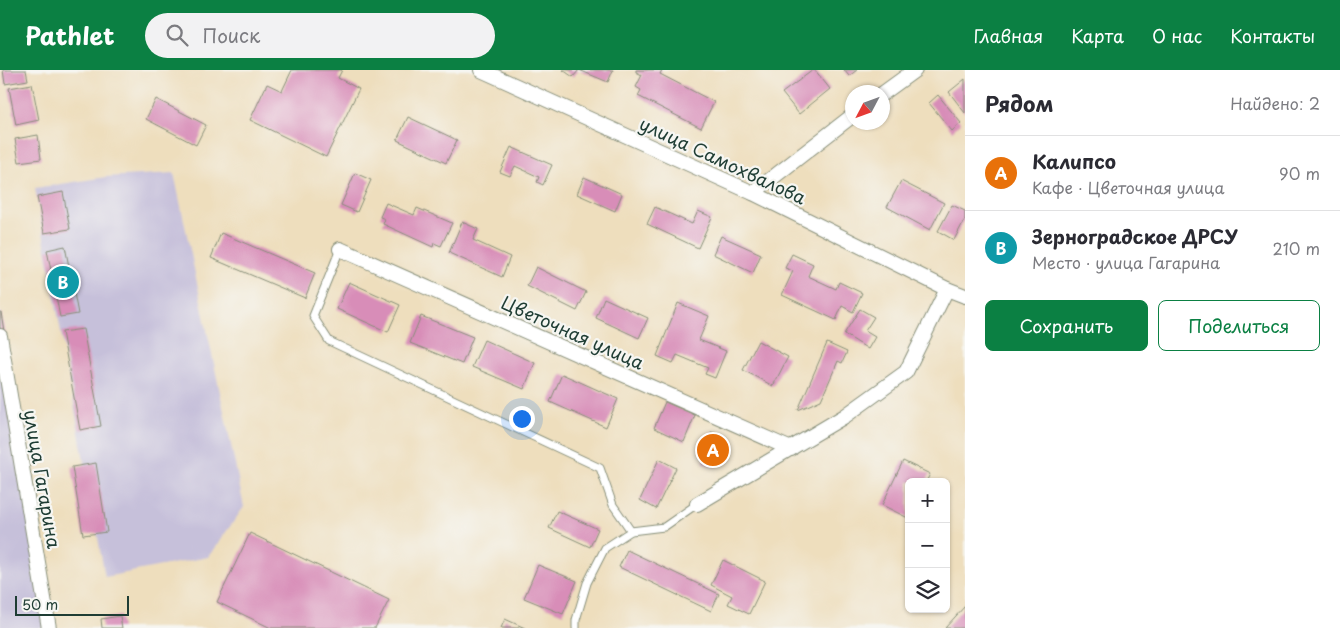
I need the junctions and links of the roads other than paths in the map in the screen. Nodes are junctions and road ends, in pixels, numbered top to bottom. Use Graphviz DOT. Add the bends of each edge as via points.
graph roads {
  1 [pos="915,70"];
  2 [pos="492,72"];
  3 [pos="890,88"];
  4 [pos="845,121"];
  5 [pos="753,193"];
  6 [pos="340,249"];
  7 [pos="947,289"];
  8 [pos="965,296"];
  9 [pos="0,336"];
  10 [pos="791,449"];
  11 [pos="697,504"];
  12 [pos="631,531"];
  13 [pos="49,628"];
  14 [pos="576,628"];
  1 -- 3 [label="street"];
  2 -- 5 [label="street, улица Самохвалова"];
  4 -- 5 [label="street"];
  5 -- 7 [label="street, улица Самохвалова"];
  6 -- 10 [label="street, Цветочная улица"];
  6 -- 12 [label="lane" via="313,316 329,341 600,468 613,505"];
  7 -- 8 [label="street, улица Самохвалова"];
  7 -- 10 [label="street" via="906,372 845,416"];
  9 -- 13 [label="street, улица Гагарина"];
  10 -- 11 [label="street"];
  11 -- 12 [label="lane" via="664,527"];
  12 -- 14 [label="lane" via="605,548 587,583"];
}
